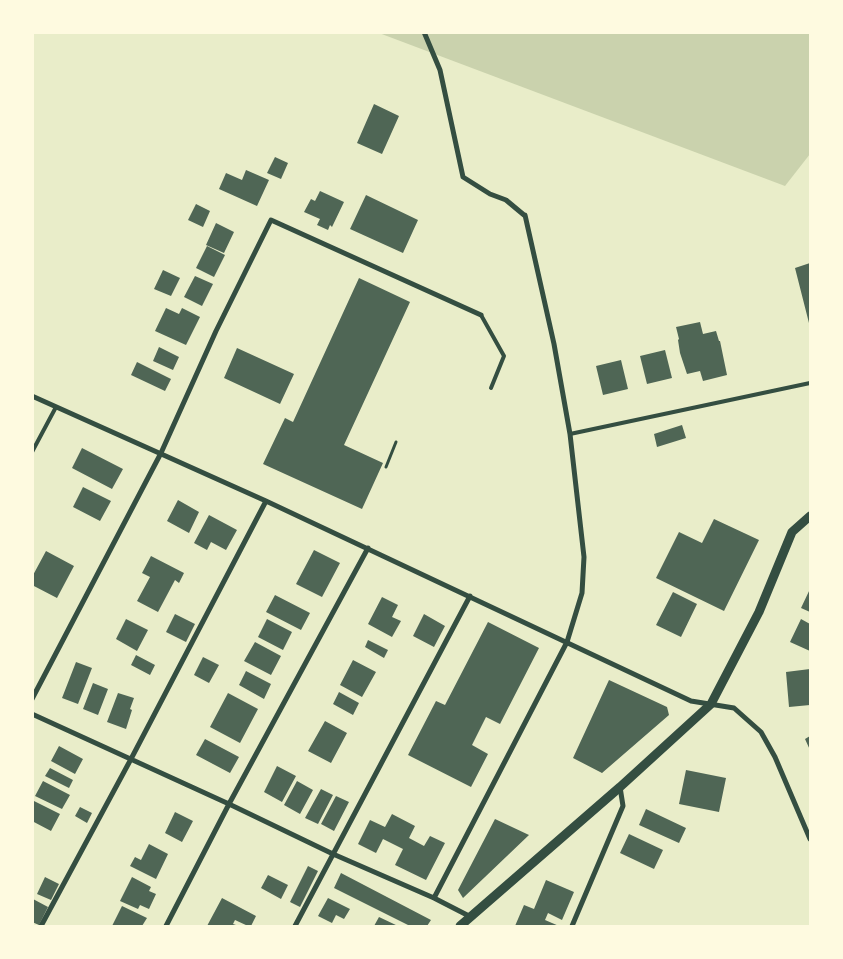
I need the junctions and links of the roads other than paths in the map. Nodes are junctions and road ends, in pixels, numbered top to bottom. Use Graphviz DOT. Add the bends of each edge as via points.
graph roads {
  1 [pos="424,32"];
  2 [pos="481,315"];
  3 [pos="810,383"];
  4 [pos="492,388"];
  5 [pos="32,396"];
  6 [pos="56,407"];
  7 [pos="570,434"];
  8 [pos="32,452"];
  9 [pos="161,453"];
  10 [pos="266,501"];
  11 [pos="810,516"];
  12 [pos="368,548"];
  13 [pos="470,596"];
  14 [pos="566,642"];
  15 [pos="32,699"];
  16 [pos="711,704"];
  17 [pos="32,714"];
  18 [pos="131,759"];
  19 [pos="620,787"];
  20 [pos="229,804"];
  21 [pos="810,839"];
  22 [pos="333,854"];
  23 [pos="434,898"];
  24 [pos="470,917"];
  25 [pos="40,926"];
  26 [pos="166,926"];
  27 [pos="295,926"];
  28 [pos="460,926"];
  29 [pos="572,926"];
  1 -- 7 [label="street" via="440,70 463,177 506,200 525,215"];
  2 -- 4 [label="lane" via="504,356"];
  2 -- 9 [label="street" via="271,220"];
  3 -- 7 [label="lane"];
  5 -- 6 [label="street"];
  6 -- 8 [label="lane"];
  6 -- 9 [label="street"];
  7 -- 14 [label="street" via="584,557 582,593"];
  9 -- 10 [label="street"];
  9 -- 15 [label="street"];
  10 -- 12 [label="street"];
  10 -- 18 [label="street"];
  11 -- 16 [label="street" via="792,532 759,612"];
  12 -- 13 [label="street"];
  12 -- 20 [label="street"];
  13 -- 14 [label="street"];
  13 -- 22 [label="street"];
  14 -- 16 [label="street" via="692,701"];
  14 -- 23 [label="street"];
  16 -- 19 [label="street"];
  16 -- 21 [label="street" via="734,708 761,732"];
  17 -- 18 [label="street"];
  18 -- 20 [label="street"];
  18 -- 25 [label="street"];
  19 -- 24 [label="street"];
  19 -- 29 [label="street" via="623,806"];
  20 -- 22 [label="street"];
  20 -- 26 [label="street"];
  22 -- 23 [label="street"];
  22 -- 27 [label="street"];
  23 -- 24 [label="street"];
  24 -- 28 [label="street"];
}
